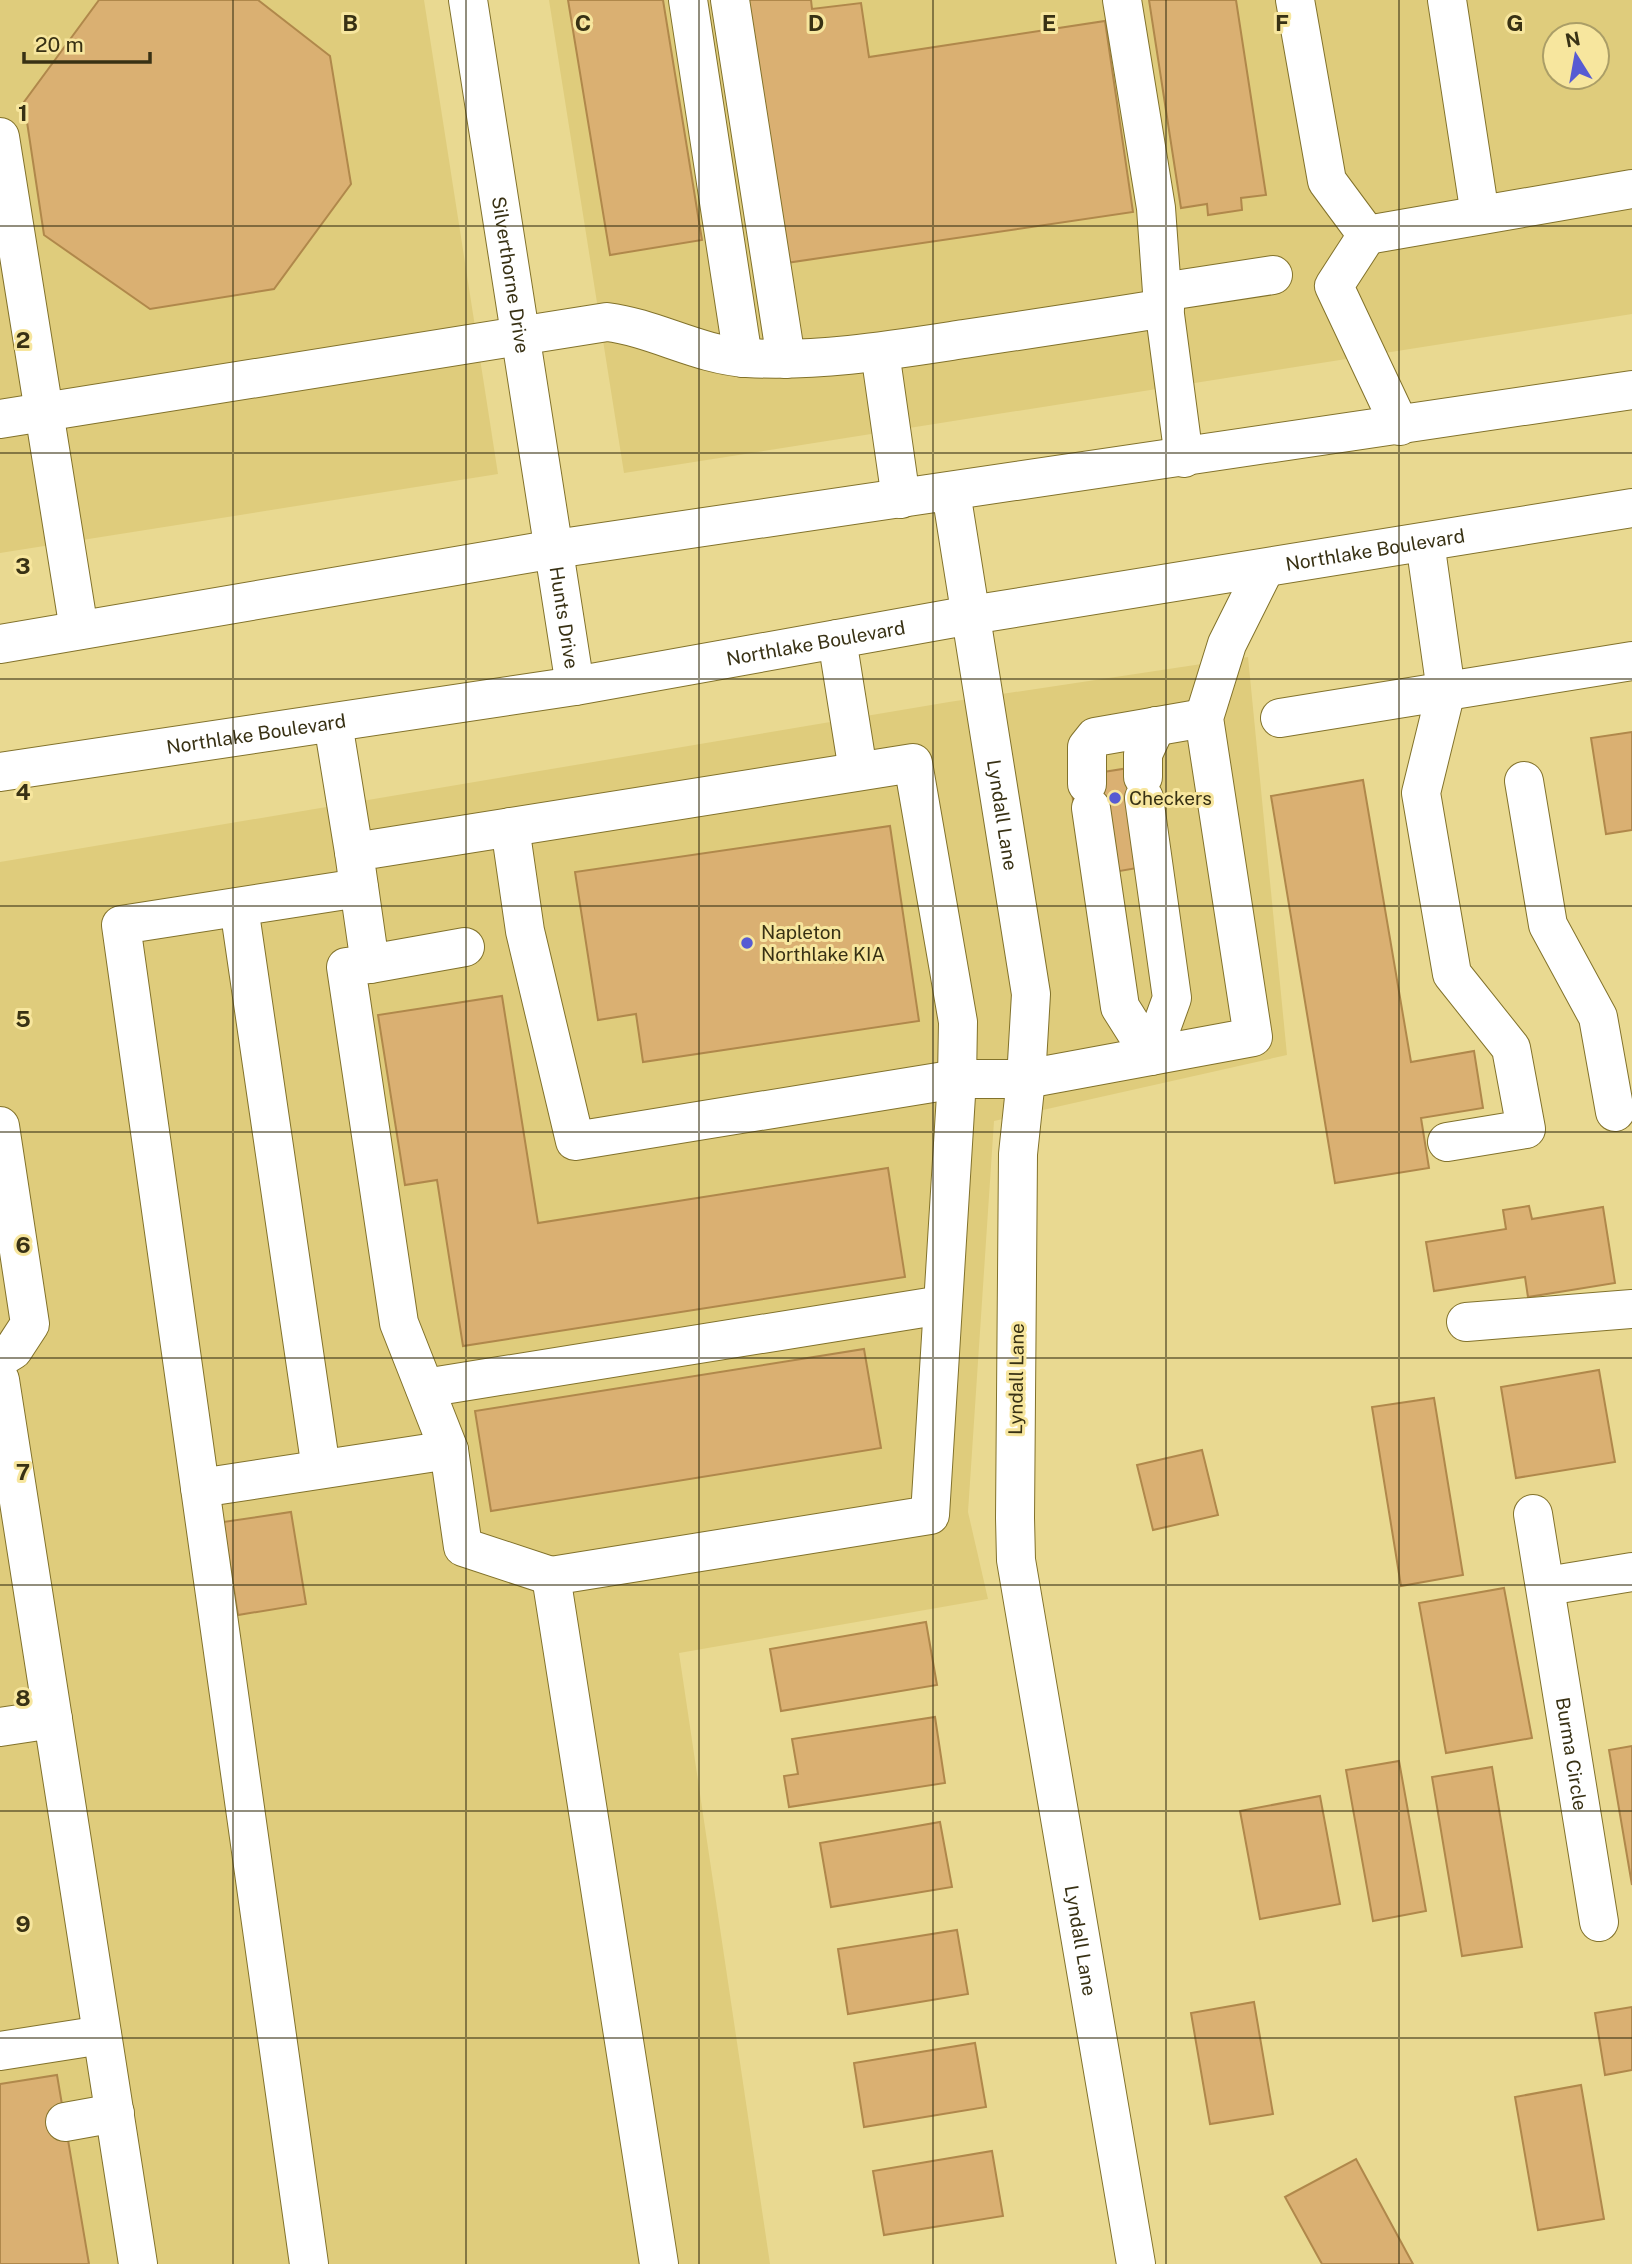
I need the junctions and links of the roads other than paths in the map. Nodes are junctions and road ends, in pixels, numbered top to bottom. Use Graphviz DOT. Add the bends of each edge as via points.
graph roads {
  1 [pos="468,0"];
  2 [pos="688,0"];
  3 [pos="730,0"];
  4 [pos="1122,0"];
  5 [pos="1295,0"];
  6 [pos="1447,0"];
  7 [pos="0,137"];
  8 [pos="1632,190"];
  9 [pos="1480,215"];
  10 [pos="1367,235"];
  11 [pos="1273,275"];
  12 [pos="1164,300"];
  13 [pos="521,335"];
  14 [pos="880,352"];
  15 [pos="743,358"];
  16 [pos="786,359"];
  17 [pos="1632,390"];
  18 [pos="44,412"];
  19 [pos="0,419"];
  20 [pos="1400,426"];
  21 [pos="1184,457"];
  22 [pos="951,492"];
  23 [pos="901,499"];
  24 [pos="1632,508"];
  25 [pos="1425,542"];
  26 [pos="555,549"];
  27 [pos="1265,568"];
  28 [pos="971,615"];
  29 [pos="79,631"];
  30 [pos="837,639"];
  31 [pos="0,644"];
  32 [pos="1632,661"];
  33 [pos="575,686"];
  34 [pos="1446,691"];
  35 [pos="1204,718"];
  36 [pos="1280,718"];
  37 [pos="333,723"];
  38 [pos="1156,726"];
  39 [pos="858,771"];
  40 [pos="0,772"];
  41 [pos="1524,781"];
  42 [pos="510,828"];
  43 [pos="357,870"];
  44 [pos="239,906"];
  45 [pos="465,947"];
  46 [pos="370,964"];
  47 [pos="1617,1033"];
  48 [pos="1151,1056"];
  49 [pos="957,1079"];
  50 [pos="1026,1079"];
  51 [pos="1615,1112"];
  52 [pos="0,1126"];
  53 [pos="1447,1142"];
  54 [pos="942,1305"];
  55 [pos="1632,1309"];
  56 [pos="1466,1322"];
  57 [pos="0,1358"];
  58 [pos="0,1380"];
  59 [pos="425,1388"];
  60 [pos="449,1450"];
  61 [pos="321,1469"];
  62 [pos="200,1488"];
  63 [pos="1533,1514"];
  64 [pos="1632,1572"];
  65 [pos="551,1576"];
  66 [pos="1547,1586"];
  67 [pos="53,1718"];
  68 [pos="0,1727"];
  69 [pos="1599,1922"];
  70 [pos="102,2035"];
  71 [pos="0,2051"];
  72 [pos="115,2113"];
  73 [pos="65,2122"];
  74 [pos="138,2264"];
  75 [pos="309,2264"];
  76 [pos="659,2264"];
  77 [pos="1136,2264"];
  1 -- 13 [label="main road, Silverthorne Drive"];
  2 -- 15 [label="main road"];
  3 -- 16 [label="main road"];
  4 -- 12 [label="main road" via="1156,208"];
  5 -- 10 [label="main road" via="1327,181"];
  6 -- 9 [label="main road"];
  7 -- 18 [label="main road"];
  8 -- 9 [label="main road"];
  9 -- 10 [label="main road"];
  10 -- 20 [label="main road" via="1334,286"];
  11 -- 12 [label="main road"];
  12 -- 14 [label="main road"];
  12 -- 21 [label="main road"];
  13 -- 15 [label="main road" via="607,322"];
  13 -- 18 [label="main road"];
  13 -- 26 [label="main road, Silverthorne Drive"];
  14 -- 16 [label="main road"];
  14 -- 23 [label="main road"];
  15 -- 16 [label="main road"];
  17 -- 20 [label="main road"];
  18 -- 19 [label="main road"];
  18 -- 29 [label="main road"];
  20 -- 21 [label="main road"];
  21 -- 22 [label="main road"];
  22 -- 23 [label="main road"];
  22 -- 28 [label="main road, Lyndall Lane"];
  23 -- 26 [label="main road"];
  24 -- 25 [label="main road, Northlake Boulevard"];
  25 -- 27 [label="main road, Northlake Boulevard"];
  25 -- 34 [label="main road"];
  26 -- 29 [label="main road"];
  26 -- 33 [label="main road, Hunts Drive"];
  27 -- 28 [label="main road, Northlake Boulevard"];
  27 -- 35 [label="main road" via="1227,644"];
  28 -- 30 [label="main road, Northlake Boulevard"];
  28 -- 50 [label="main road, Lyndall Lane" via="1031,994"];
  29 -- 31 [label="main road"];
  30 -- 33 [label="main road, Northlake Boulevard"];
  30 -- 39 [label="main road"];
  32 -- 34 [label="main road"];
  33 -- 37 [label="main road, Northlake Boulevard"];
  34 -- 36 [label="main road"];
  34 -- 53 [label="main road" via="1421,793 1452,974 1511,1048 1525,1129"];
  35 -- 38 [label="main road"];
  35 -- 48 [label="main road" via="1252,1037"];
  37 -- 40 [label="main road, Northlake Boulevard"];
  37 -- 43 [label="main road"];
  38 -- 48 [label="main road" via="1143,754 1144,787 1172,998"];
  38 -- 48 [label="main road" via="1095,737 1087,747 1089,796 1120,1007"];
  39 -- 42 [label="main road"];
  39 -- 49 [label="main road" via="913,763 958,1022"];
  41 -- 47 [label="main road" via="1548,925 1598,1017"];
  42 -- 43 [label="main road"];
  42 -- 49 [label="main road" via="525,930 575,1141"];
  43 -- 44 [label="main road"];
  43 -- 46 [label="main road"];
  44 -- 61 [label="main road"];
  44 -- 62 [label="main road" via="121,925"];
  45 -- 46 [label="main road"];
  46 -- 59 [label="main road" via="346,967 399,1323"];
  47 -- 51 [label="main road"];
  48 -- 50 [label="main road"];
  49 -- 50 [label="main road"];
  49 -- 54 [label="main road"];
  50 -- 77 [label="main road, Lyndall Lane" via="1018,1154 1017,1560"];
  52 -- 57 [label="main road" via="30,1324 13,1350"];
  54 -- 59 [label="main road"];
  54 -- 65 [label="main road" via="930,1516"];
  55 -- 56 [label="main road"];
  58 -- 67 [label="main road"];
  59 -- 60 [label="main road"];
  60 -- 61 [label="main road"];
  60 -- 65 [label="main road" via="463,1546"];
  61 -- 62 [label="main road"];
  62 -- 75 [label="main road"];
  63 -- 66 [label="main road, Burma Circle"];
  64 -- 66 [label="main road"];
  65 -- 76 [label="main road"];
  66 -- 69 [label="main road, Burma Circle"];
  67 -- 68 [label="main road"];
  67 -- 70 [label="main road"];
  70 -- 71 [label="main road"];
  70 -- 72 [label="main road"];
  72 -- 73 [label="main road"];
  72 -- 74 [label="main road"];
}
